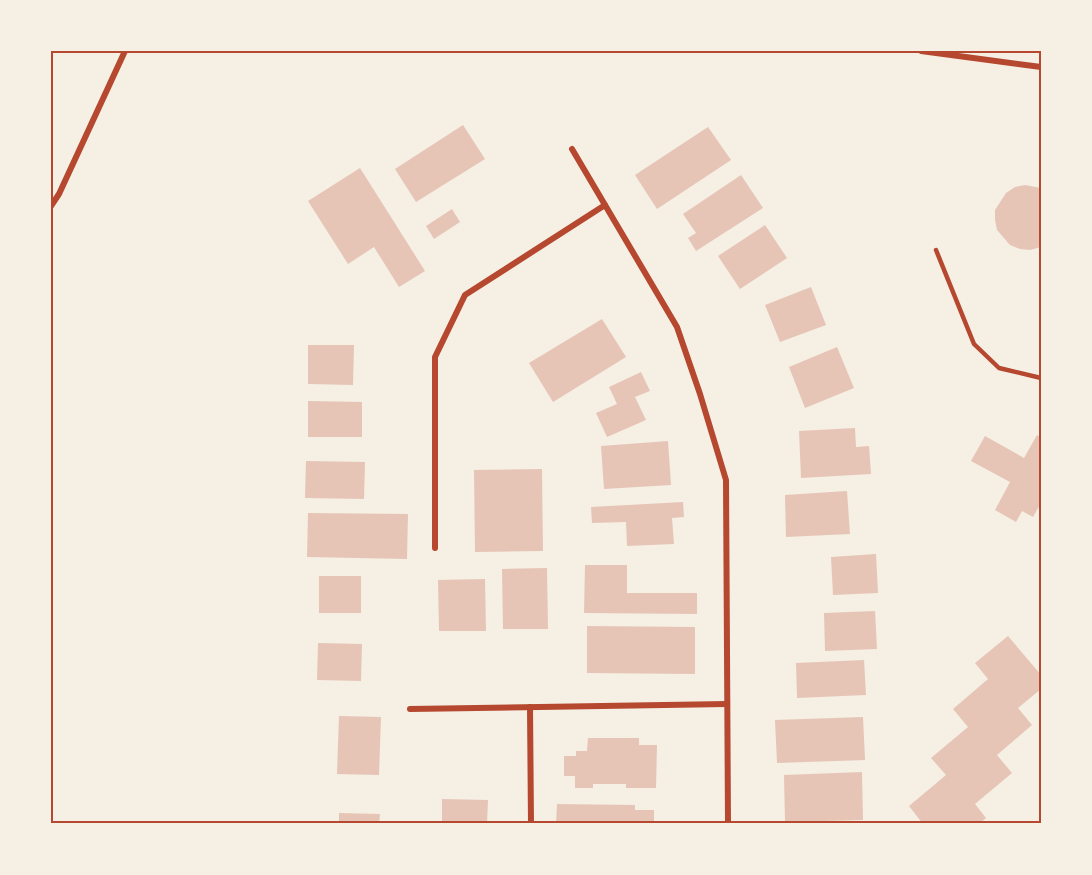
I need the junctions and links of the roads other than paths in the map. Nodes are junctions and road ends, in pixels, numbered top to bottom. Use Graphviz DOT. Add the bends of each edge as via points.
graph roads {
  1 [pos="125,51"];
  2 [pos="921,51"];
  3 [pos="1041,67"];
  4 [pos="572,149"];
  5 [pos="604,205"];
  6 [pos="51,206"];
  7 [pos="936,250"];
  8 [pos="1041,378"];
  9 [pos="435,548"];
  10 [pos="727,704"];
  11 [pos="531,707"];
  12 [pos="410,709"];
  13 [pos="531,824"];
  14 [pos="728,824"];
  1 -- 6 [label="street"];
  2 -- 3 [label="street"];
  4 -- 5 [label="street"];
  5 -- 9 [label="street" via="465,295 435,357"];
  5 -- 10 [label="street" via="677,327 726,480"];
  7 -- 8 [label="lane" via="974,344 999,368"];
  10 -- 11 [label="street"];
  10 -- 14 [label="street"];
  11 -- 12 [label="street"];
  11 -- 13 [label="street"];
}
